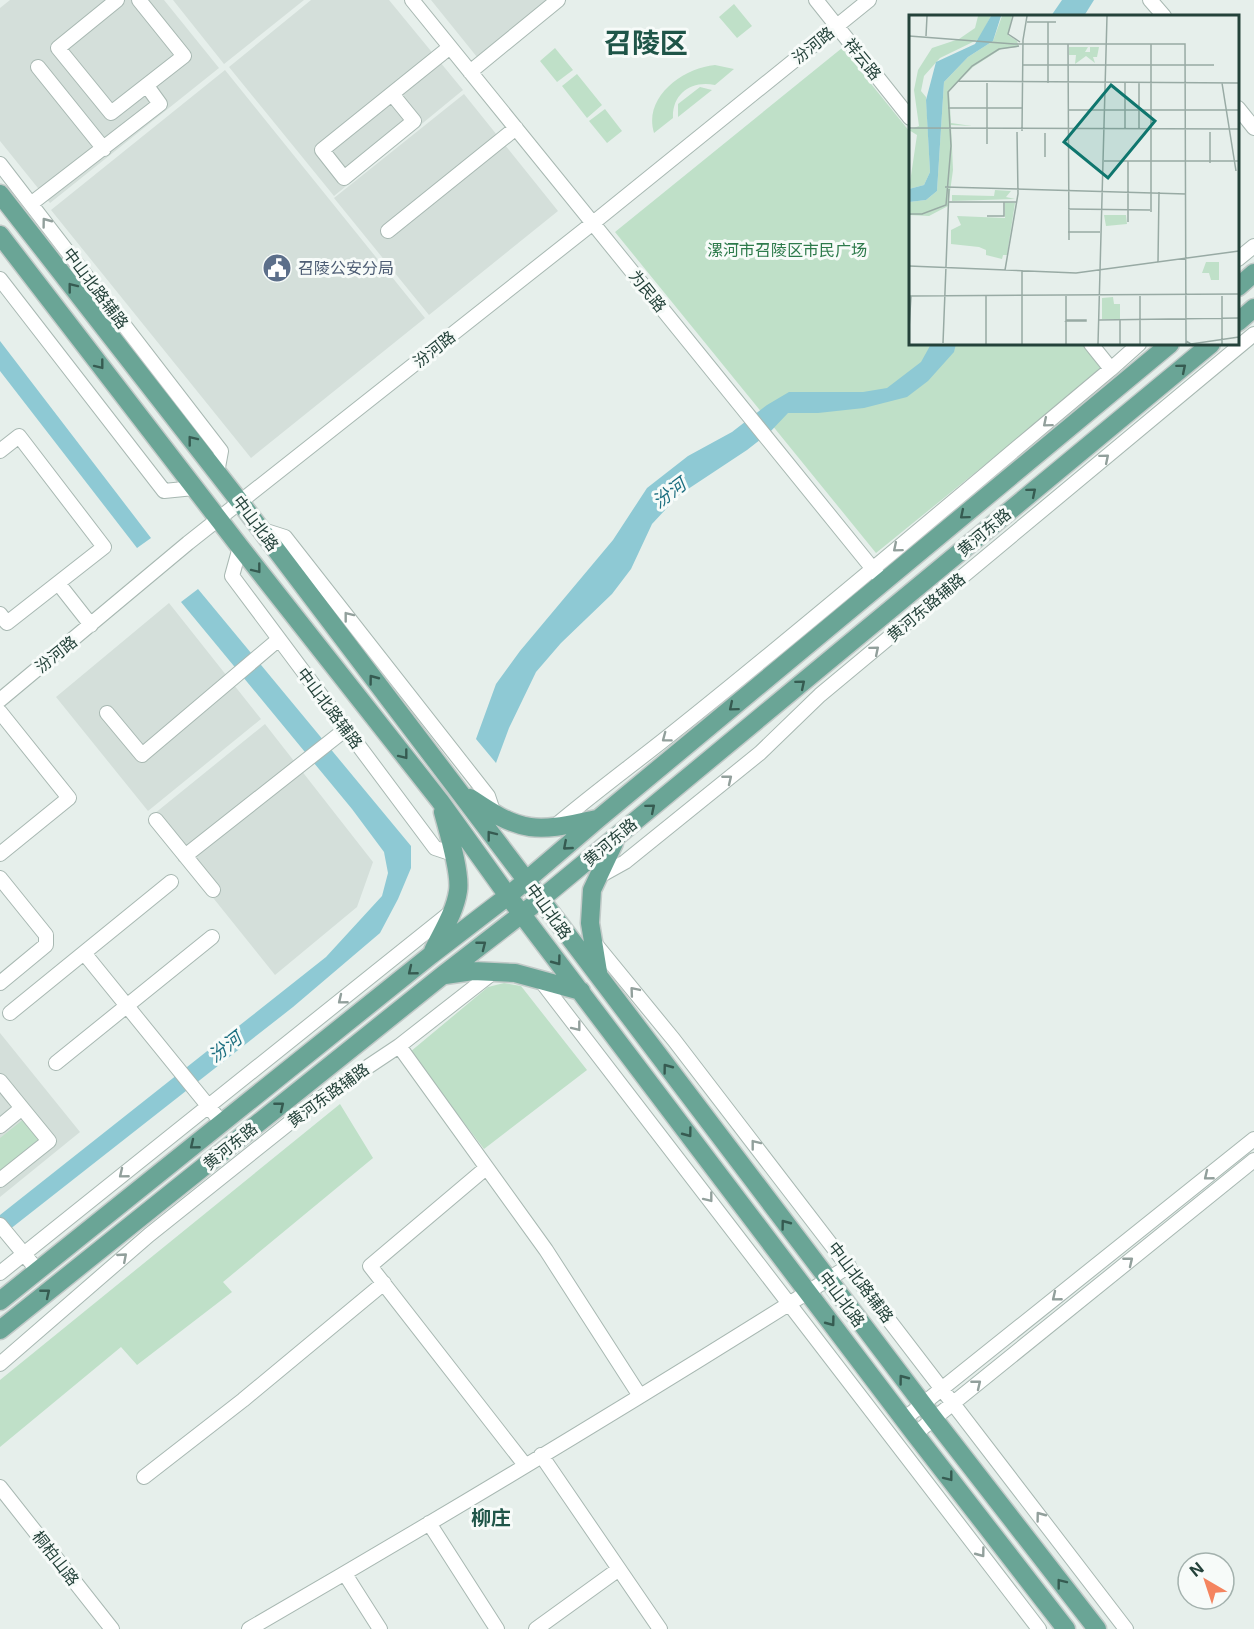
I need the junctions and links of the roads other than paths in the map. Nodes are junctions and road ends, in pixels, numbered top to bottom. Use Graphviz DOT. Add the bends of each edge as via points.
graph roads {
  1 [pos="117,0"];
  2 [pos="139,0"];
  3 [pos="412,0"];
  4 [pos="558,0"];
  5 [pos="816,0"];
  6 [pos="869,0"];
  7 [pos="1150,0"];
  8 [pos="1163,15"];
  9 [pos="837,26"];
  10 [pos="450,47"];
  11 [pos="38,67"];
  12 [pos="470,72"];
  13 [pos="147,86"];
  14 [pos="392,94"];
  15 [pos="1239,109"];
  16 [pos="909,117"];
  17 [pos="516,128"];
  18 [pos="1254,128"];
  19 [pos="104,149"];
  20 [pos="0,164"];
  21 [pos="0,194"];
  22 [pos="32,203"];
  23 [pos="593,223"];
  24 [pos="388,231"];
  25 [pos="0,235"];
  26 [pos="1254,246"];
  27 [pos="1239,258"];
  28 [pos="1254,273"];
  29 [pos="0,279"];
  30 [pos="1239,286"];
  31 [pos="1254,308"];
  32 [pos="1239,321"];
  33 [pos="1254,334"];
  34 [pos="1092,345"];
  35 [pos="1138,345"];
  36 [pos="1169,345"];
  37 [pos="1210,345"];
  38 [pos="1111,369"];
  39 [pos="0,451"];
  40 [pos="217,473"];
  41 [pos="194,488"];
  42 [pos="240,502"];
  43 [pos="218,519"];
  44 [pos="260,529"];
  45 [pos="240,547"];
  46 [pos="878,575"];
  47 [pos="58,584"];
  48 [pos="0,614"];
  49 [pos="92,625"];
  50 [pos="279,639"];
  51 [pos="0,700"];
  52 [pos="0,712"];
  53 [pos="107,712"];
  54 [pos="346,729"];
  55 [pos="456,789"];
  56 [pos="440,801"];
  57 [pos="494,814"];
  58 [pos="598,819"];
  59 [pos="156,820"];
  60 [pos="555,826"];
  61 [pos="616,837"];
  62 [pos="0,854"];
  63 [pos="453,854"];
  64 [pos="185,856"];
  65 [pos="598,877"];
  66 [pos="0,878"];
  67 [pos="527,881"];
  68 [pos="171,882"];
  69 [pos="213,890"];
  70 [pos="508,896"];
  71 [pos="541,899"];
  72 [pos="452,910"];
  73 [pos="522,914"];
  74 [pos="212,937"];
  75 [pos="591,939"];
  76 [pos="84,953"];
  77 [pos="431,955"];
  78 [pos="495,971"];
  79 [pos="443,975"];
  80 [pos="599,979"];
  81 [pos="541,981"];
  82 [pos="0,983"];
  83 [pos="580,991"];
  84 [pos="127,1006"];
  85 [pos="10,1013"];
  86 [pos="399,1046"];
  87 [pos="56,1063"];
  88 [pos="0,1081"];
  89 [pos="208,1106"];
  90 [pos="22,1108"];
  91 [pos="222,1123"];
  92 [pos="0,1126"];
  93 [pos="1254,1139"];
  94 [pos="1254,1160"];
  95 [pos="486,1168"];
  96 [pos="0,1180"];
  97 [pos="3,1229"];
  98 [pos="24,1254"];
  99 [pos="849,1266"];
  100 [pos="38,1271"];
  101 [pos="0,1273"];
  102 [pos="827,1279"];
  103 [pos="384,1283"];
  104 [pos="807,1291"];
  105 [pos="0,1301"];
  106 [pos="790,1302"];
  107 [pos="0,1330"];
  108 [pos="0,1364"];
  109 [pos="942,1388"];
  110 [pos="640,1396"];
  111 [pos="954,1403"];
  112 [pos="922,1404"];
  113 [pos="904,1419"];
  114 [pos="934,1419"];
  115 [pos="915,1434"];
  116 [pos="541,1455"];
  117 [pos="525,1465"];
  118 [pos="144,1477"];
  119 [pos="0,1487"];
  120 [pos="429,1523"];
  121 [pos="619,1569"];
  122 [pos="345,1574"];
  123 [pos="112,1629"];
  124 [pos="249,1629"];
  125 [pos="380,1629"];
  126 [pos="497,1629"];
  127 [pos="536,1629"];
  128 [pos="660,1629"];
  129 [pos="1039,1629"];
  130 [pos="1066,1629"];
  131 [pos="1097,1629"];
  132 [pos="1126,1629"];
  1 -- 13 [label="street" via="58,48 111,113"];
  2 -- 13 [label="street" via="184,56"];
  3 -- 10 [label="street, 为民路"];
  4 -- 12 [label="street"];
  5 -- 9 [label="street, 祥云路"];
  6 -- 9 [label="street, 汾河路"];
  7 -- 8 [label="street"];
  9 -- 16 [label="street, 祥云路"];
  9 -- 23 [label="street, 汾河路"];
  10 -- 12 [label="street, 为民路"];
  10 -- 14 [label="street"];
  11 -- 19 [label="street"];
  12 -- 17 [label="street, 为民路"];
  13 -- 19 [label="street" via="160,104"];
  14 -- 14 [label="street" via="322,150 344,178 414,121"];
  15 -- 18 [label="street"];
  17 -- 23 [label="street, 为民路"];
  17 -- 24 [label="street"];
  19 -- 22 [label="street"];
  20 -- 22 [label="street, 中山北路辅路"];
  40 -- 21 [label="main road, 中山北路, one-way"];
  40 -- 22 [label="street, 中山北路辅路, one-way" via="221,451"];
  23 -- 42 [label="street, 汾河路"];
  23 -- 46 [label="street, 为民路"];
  25 -- 41 [label="main road, 中山北路, one-way"];
  26 -- 27 [label="street"];
  28 -- 30 [label="main road"];
  29 -- 41 [label="street" via="164,491"];
  31 -- 32 [label="main road"];
  65 -- 33 [label="street, 黄河东路辅路, one-way" via="625,862 760,753 820,695"];
  34 -- 38 [label="street"];
  35 -- 38 [label="street"];
  36 -- 46 [label="main road, 黄河东路, one-way"];
  61 -- 37 [label="main road, 黄河东路, one-way"];
  38 -- 46 [label="street, one-way"];
  39 -- 47 [label="street" via="19,436 104,547"];
  40 -- 42 [label="main road, 中山北路"];
  41 -- 43 [label="main road, 中山北路"];
  42 -- 43 [label="street, 汾河路"];
  42 -- 44 [label="main road, 中山北路"];
  43 -- 45 [label="main road, 中山北路"];
  43 -- 49 [label="street, 汾河路"];
  55 -- 44 [label="main road, 中山北路, one-way"];
  57 -- 44 [label="street, one-way" via="488,795 285,537"];
  45 -- 50 [label="street, 中山北路辅路" via="232,576"];
  45 -- 56 [label="main road, 中山北路, one-way"];
  46 -- 58 [label="main road, 黄河东路, one-way"];
  46 -- 60 [label="street, one-way"];
  47 -- 48 [label="street" via="8,623"];
  47 -- 49 [label="street"];
  49 -- 51 [label="street, 汾河路"];
  50 -- 53 [label="street" via="142,755"];
  50 -- 54 [label="street, 中山北路辅路"];
  52 -- 62 [label="street" via="69,798"];
  54 -- 63 [label="street, 中山北路辅路" via="435,848"];
  54 -- 64 [label="street"];
  55 -- 57 [label="main road"];
  67 -- 55 [label="main road, 中山北路, one-way"];
  56 -- 63 [label="main road"];
  56 -- 70 [label="main road, 中山北路"];
  57 -- 60 [label="main road" via="529,827"];
  58 -- 60 [label="main road"];
  58 -- 67 [label="main road, 黄河东路, one-way"];
  59 -- 64 [label="street"];
  61 -- 65 [label="main road"];
  61 -- 71 [label="main road, 黄河东路"];
  63 -- 72 [label="main road" via="458,889"];
  64 -- 69 [label="street"];
  65 -- 75 [label="main road" via="592,890"];
  66 -- 82 [label="street" via="46,935 46,945"];
  67 -- 70 [label="main road, 黄河东路"];
  67 -- 71 [label="main road, 中山北路"];
  68 -- 76 [label="street"];
  70 -- 73 [label="main road, 中山北路"];
  70 -- 77 [label="main road, 黄河东路"];
  71 -- 73 [label="main road, 黄河东路"];
  71 -- 80 [label="main road, 中山北路"];
  72 -- 77 [label="main road"];
  72 -- 89 [label="street, one-way"];
  79 -- 73 [label="main road, 黄河东路, one-way"];
  73 -- 83 [label="main road, 中山北路, one-way"];
  74 -- 84 [label="street"];
  75 -- 80 [label="main road"];
  99 -- 75 [label="street, 中山北路辅路, one-way"];
  76 -- 84 [label="street"];
  76 -- 85 [label="street"];
  77 -- 91 [label="main road, 黄河东路, one-way"];
  78 -- 79 [label="main road"];
  78 -- 81 [label="main road"];
  78 -- 86 [label="street, 黄河东路辅路"];
  107 -- 79 [label="main road, 黄河东路, one-way"];
  102 -- 80 [label="main road, 中山北路, one-way"];
  81 -- 83 [label="main road"];
  81 -- 106 [label="street, one-way"];
  83 -- 104 [label="main road, 中山北路, one-way"];
  84 -- 87 [label="street"];
  84 -- 89 [label="street"];
  86 -- 95 [label="street"];
  108 -- 86 [label="street, 黄河东路辅路, one-way" via="149,1235 309,1107"];
  88 -- 90 [label="street"];
  89 -- 91 [label="street"];
  89 -- 98 [label="street, one-way"];
  90 -- 92 [label="street"];
  90 -- 96 [label="street" via="49,1141"];
  91 -- 100 [label="main road, 黄河东路, one-way"];
  93 -- 109 [label="street, one-way"];
  111 -- 94 [label="street, one-way"];
  95 -- 103 [label="street" via="370,1266"];
  95 -- 110 [label="street" via="546,1250"];
  97 -- 98 [label="street"];
  98 -- 100 [label="street"];
  98 -- 101 [label="street"];
  99 -- 102 [label="street"];
  99 -- 109 [label="street, 中山北路辅路"];
  100 -- 105 [label="main road, 黄河东路"];
  102 -- 104 [label="street"];
  112 -- 102 [label="main road, 中山北路, one-way"];
  103 -- 117 [label="street"];
  103 -- 118 [label="street"];
  104 -- 106 [label="street"];
  104 -- 113 [label="main road, 中山北路, one-way"];
  106 -- 110 [label="street"];
  106 -- 129 [label="street, one-way"];
  109 -- 111 [label="street, 中山北路辅路"];
  109 -- 112 [label="street"];
  110 -- 116 [label="street"];
  111 -- 114 [label="street"];
  132 -- 111 [label="street, 中山北路辅路, one-way"];
  112 -- 113 [label="street"];
  112 -- 114 [label="main road, 中山北路"];
  113 -- 115 [label="main road, 中山北路"];
  114 -- 115 [label="street"];
  131 -- 114 [label="main road, 中山北路, one-way"];
  115 -- 130 [label="main road, 中山北路, one-way"];
  116 -- 117 [label="street"];
  116 -- 121 [label="street"];
  117 -- 120 [label="street"];
  119 -- 123 [label="street, 桐柏山路"];
  120 -- 122 [label="street"];
  120 -- 126 [label="street"];
  121 -- 127 [label="street"];
  121 -- 128 [label="street"];
  122 -- 124 [label="street"];
  122 -- 125 [label="street"];
}
